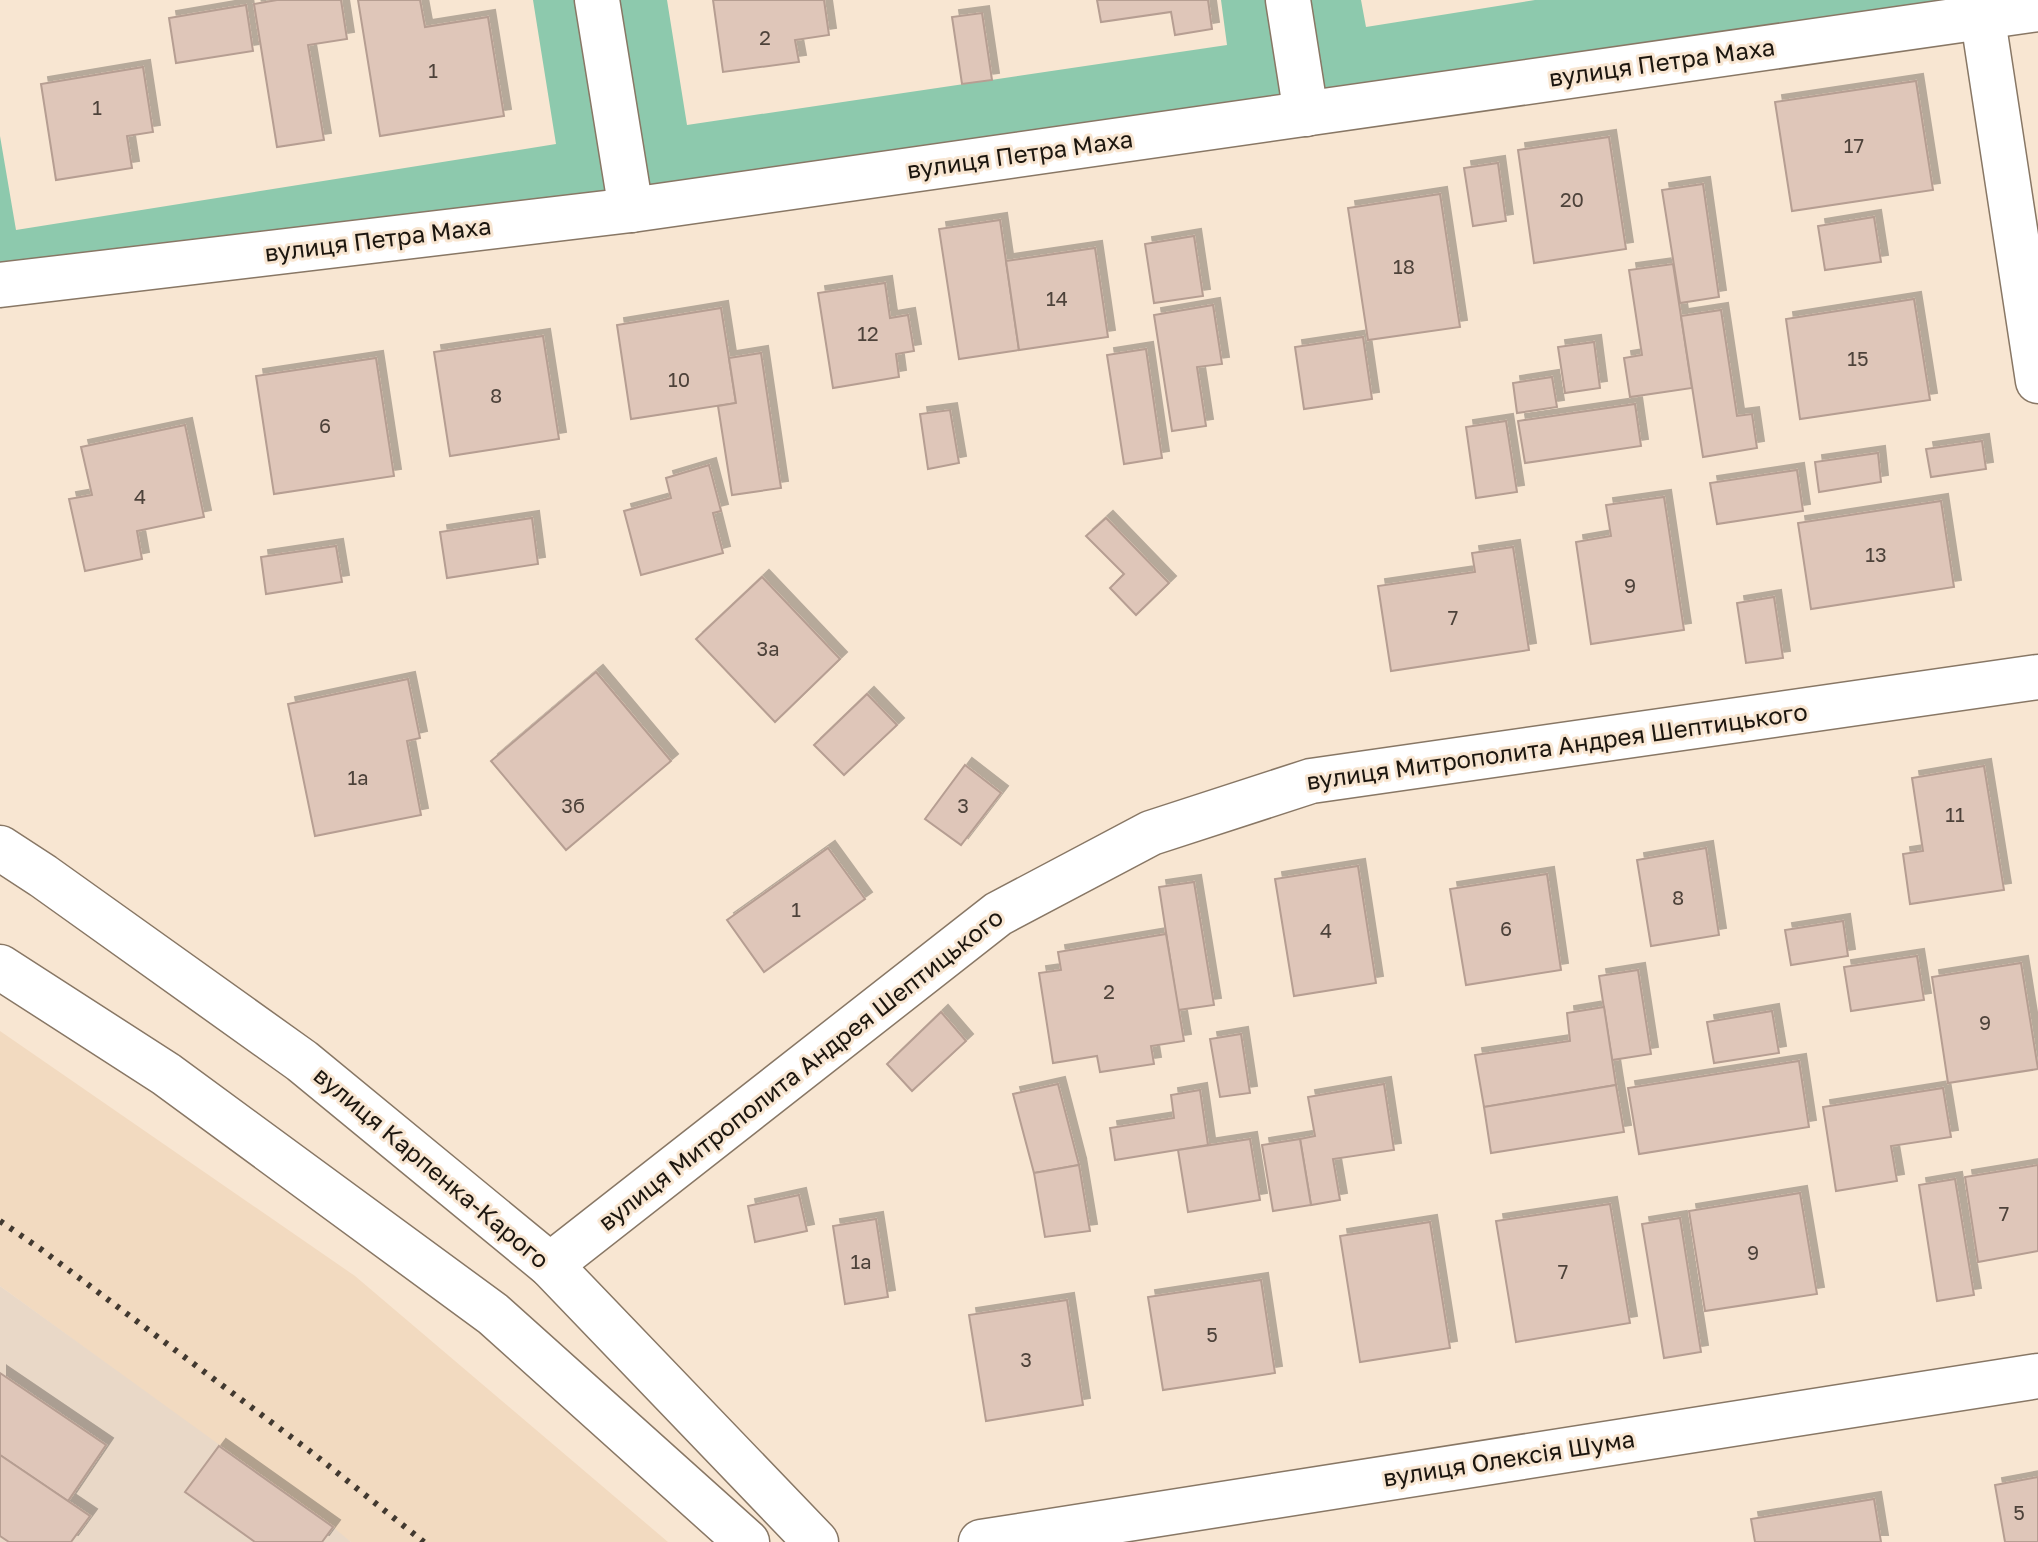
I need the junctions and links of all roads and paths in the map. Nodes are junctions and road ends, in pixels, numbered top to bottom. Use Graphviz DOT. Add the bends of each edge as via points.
graph roads {
  1 [pos="597,0"];
  2 [pos="1288,0"];
  3 [pos="1981,9"];
  4 [pos="2038,9"];
  5 [pos="1306,114"];
  6 [pos="631,210"];
  7 [pos="0,285"];
  8 [pos="2038,381"];
  9 [pos="2038,677"];
  10 [pos="0,848"];
  11 [pos="0,967"];
  12 [pos="550,1265"];
  13 [pos="2038,1376"];
  14 [pos="747,1542"];
  15 [pos="816,1542"];
  16 [pos="981,1542"];
  1 -- 6 [label="street"];
  2 -- 5 [label="street"];
  3 -- 4 [label="street, вулиця Петра Маха"];
  3 -- 5 [label="street, вулиця Петра Маха"];
  3 -- 8 [label="street"];
  5 -- 6 [label="street, вулиця Петра Маха"];
  6 -- 7 [label="street, вулиця Петра Маха"];
  9 -- 12 [label="street, вулиця Митрополита Андрея Шептицького" via="1311,781 1151,833 998,914"];
  10 -- 12 [label="street, вулиця Карпенка-Карого" via="302,1061"];
  11 -- 14 [label="street" via="166,1074 493,1314"];
  12 -- 15 [label="street, вулиця Карпенка-Карого"];
  13 -- 16 [label="street, вулиця Олексія Шума"];
}
